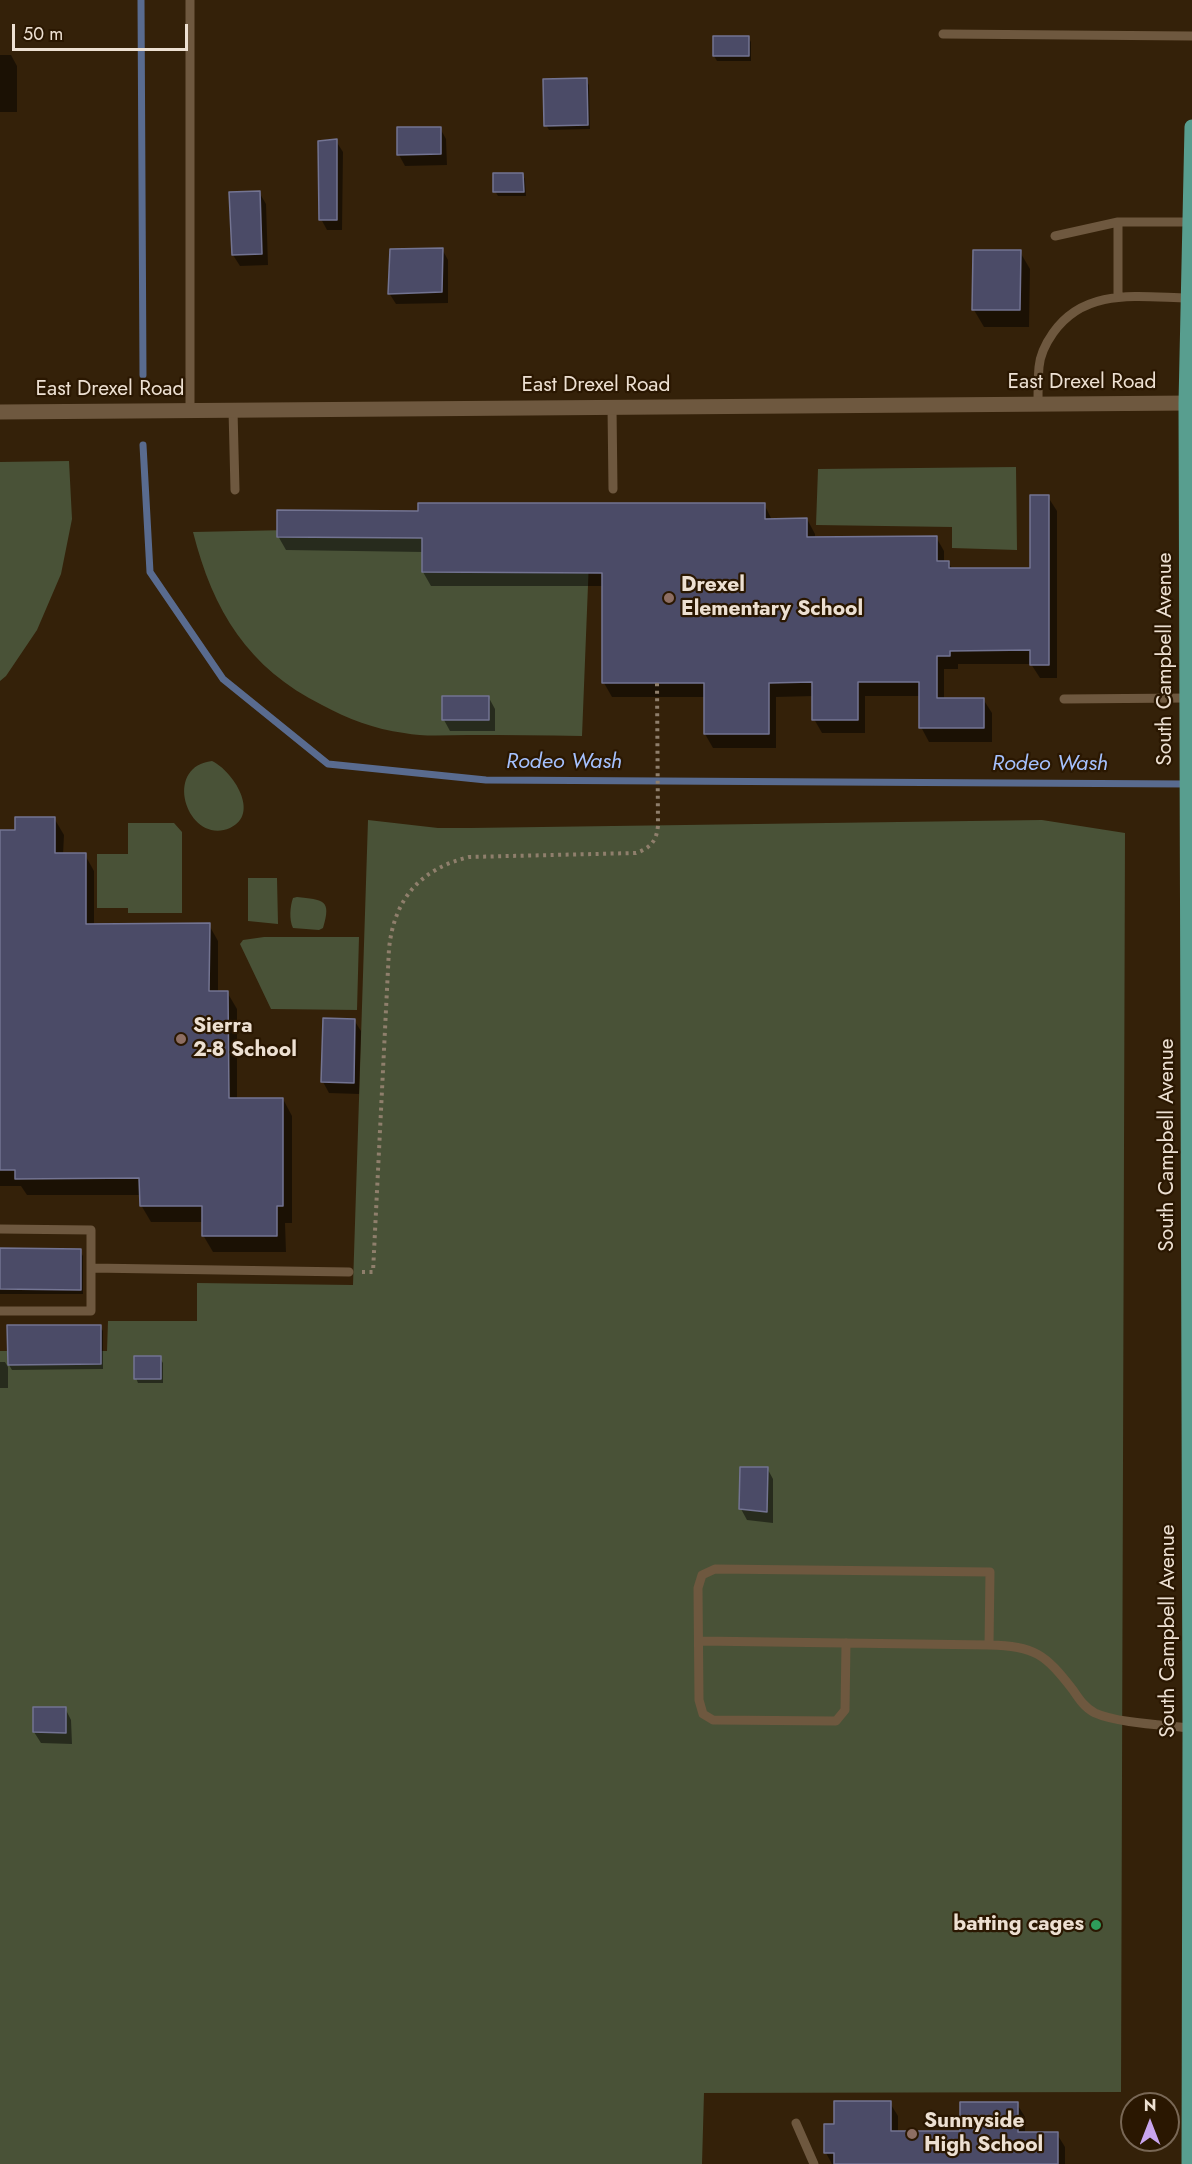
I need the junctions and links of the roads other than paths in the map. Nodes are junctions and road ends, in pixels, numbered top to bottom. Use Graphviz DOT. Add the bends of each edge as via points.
graph roads {
  1 [pos="190,0"];
  2 [pos="943,33"];
  3 [pos="1192,36"];
  4 [pos="1192,127"];
  5 [pos="1118,222"];
  6 [pos="1190,222"];
  7 [pos="1054,236"];
  8 [pos="1118,297"];
  9 [pos="1188,297"];
  10 [pos="1189,403"];
  11 [pos="1038,404"];
  12 [pos="612,407"];
  13 [pos="190,410"];
  14 [pos="233,410"];
  15 [pos="0,412"];
  16 [pos="613,489"];
  17 [pos="235,490"];
  18 [pos="1187,698"];
  19 [pos="1064,699"];
  20 [pos="0,1229"];
  21 [pos="91,1268"];
  22 [pos="349,1272"];
  23 [pos="0,1311"];
  24 [pos="699,1641"];
  25 [pos="846,1643"];
  26 [pos="989,1645"];
  27 [pos="1190,1728"];
  28 [pos="796,2123"];
  29 [pos="814,2164"];
  30 [pos="1189,2164"];
  1 -- 13 [label="lane"];
  2 -- 3 [label="lane"];
  4 -- 6 [label="main road, South Campbell Avenue"];
  5 -- 6 [label="lane"];
  5 -- 7 [label="lane"];
  5 -- 8 [label="lane"];
  6 -- 9 [label="main road, South Campbell Avenue"];
  8 -- 9 [label="lane"];
  8 -- 11 [label="lane" via="1085,304 1062,320 1042,354"];
  9 -- 10 [label="main road, South Campbell Avenue"];
  10 -- 11 [label="street, East Drexel Road"];
  10 -- 18 [label="main road, South Campbell Avenue"];
  11 -- 12 [label="street, East Drexel Road"];
  12 -- 14 [label="street, East Drexel Road"];
  12 -- 16 [label="lane"];
  13 -- 14 [label="street, East Drexel Road"];
  13 -- 15 [label="street, East Drexel Road"];
  14 -- 17 [label="lane"];
  18 -- 19 [label="lane"];
  18 -- 27 [label="main road, South Campbell Avenue"];
  20 -- 21 [label="lane" via="91,1230"];
  21 -- 22 [label="lane"];
  21 -- 23 [label="lane" via="91,1311"];
  24 -- 25 [label="lane"];
  24 -- 25 [label="lane" via="699,1700 703,1714 713,1720 826,1722 836,1721 845,1710"];
  24 -- 26 [label="lane" via="698,1588 702,1575 715,1569 990,1572"];
  25 -- 26 [label="lane"];
  26 -- 27 [label="lane" via="1024,1647 1046,1658 1095,1713"];
  27 -- 30 [label="main road, South Campbell Avenue"];
  28 -- 29 [label="lane"];
}
